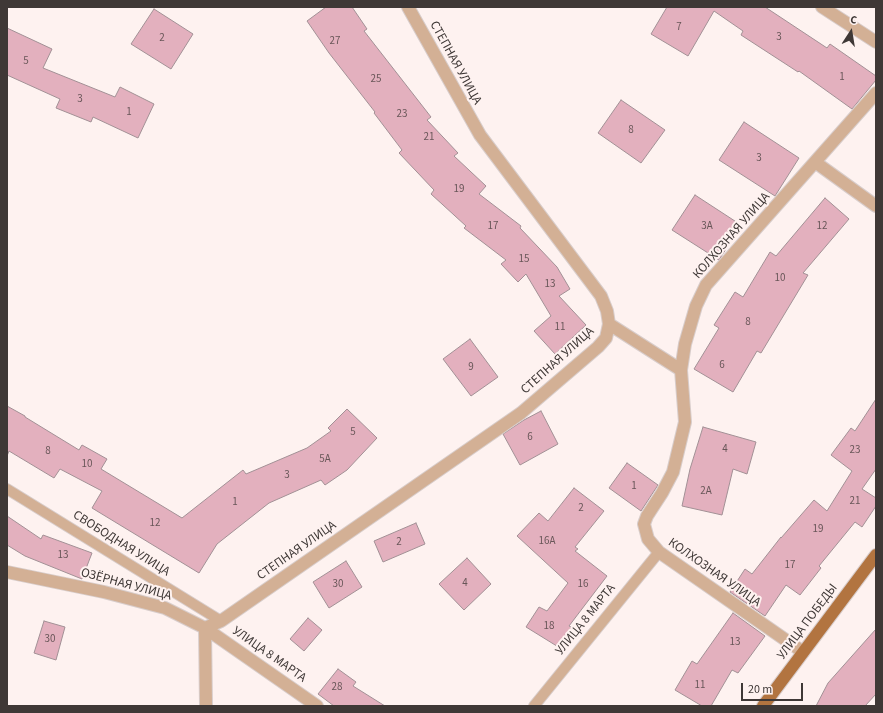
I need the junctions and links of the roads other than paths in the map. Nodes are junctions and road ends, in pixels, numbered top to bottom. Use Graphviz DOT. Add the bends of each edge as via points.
graph roads {
  1 [pos="408,7"];
  2 [pos="822,7"];
  3 [pos="876,42"];
  4 [pos="876,93"];
  5 [pos="815,162"];
  6 [pos="876,206"];
  7 [pos="610,324"];
  8 [pos="681,370"];
  9 [pos="7,489"];
  10 [pos="659,552"];
  11 [pos="876,555"];
  12 [pos="7,572"];
  13 [pos="221,621"];
  14 [pos="206,628"];
  15 [pos="803,652"];
  16 [pos="206,706"];
  17 [pos="317,706"];
  18 [pos="534,706"];
  19 [pos="763,706"];
  1 -- 7 [label="street, СТЕПНАЯ УЛИЦА" via="480,135 601,296"];
  2 -- 3 [label="street"];
  4 -- 5 [label="street, КОЛХОЗНАЯ УЛИЦА"];
  5 -- 6 [label="street"];
  5 -- 8 [label="street, КОЛХОЗНАЯ УЛИЦА" via="706,285 696,306 685,344"];
  7 -- 8 [label="street"];
  7 -- 13 [label="street, СТЕПНАЯ УЛИЦА" via="606,338 598,347 521,413"];
  8 -- 10 [label="street, КОЛХОЗНАЯ УЛИЦА" via="685,422 673,472 644,524 648,539"];
  9 -- 13 [label="lane, СВОБОДНАЯ УЛИЦА"];
  10 -- 15 [label="street, КОЛХОЗНАЯ УЛИЦА"];
  10 -- 18 [label="lane, УЛИЦА 8 МАРТА"];
  11 -- 15 [label="main road, УЛИЦА ПОБЕДЫ"];
  12 -- 14 [label="street, ОЗЁРНАЯ УЛИЦА" via="104,592 165,608"];
  13 -- 14 [label="street, СТЕПНАЯ УЛИЦА"];
  14 -- 16 [label="street"];
  14 -- 17 [label="street, УЛИЦА 8 МАРТА"];
  15 -- 19 [label="main road, УЛИЦА ПОБЕДЫ"];
}
